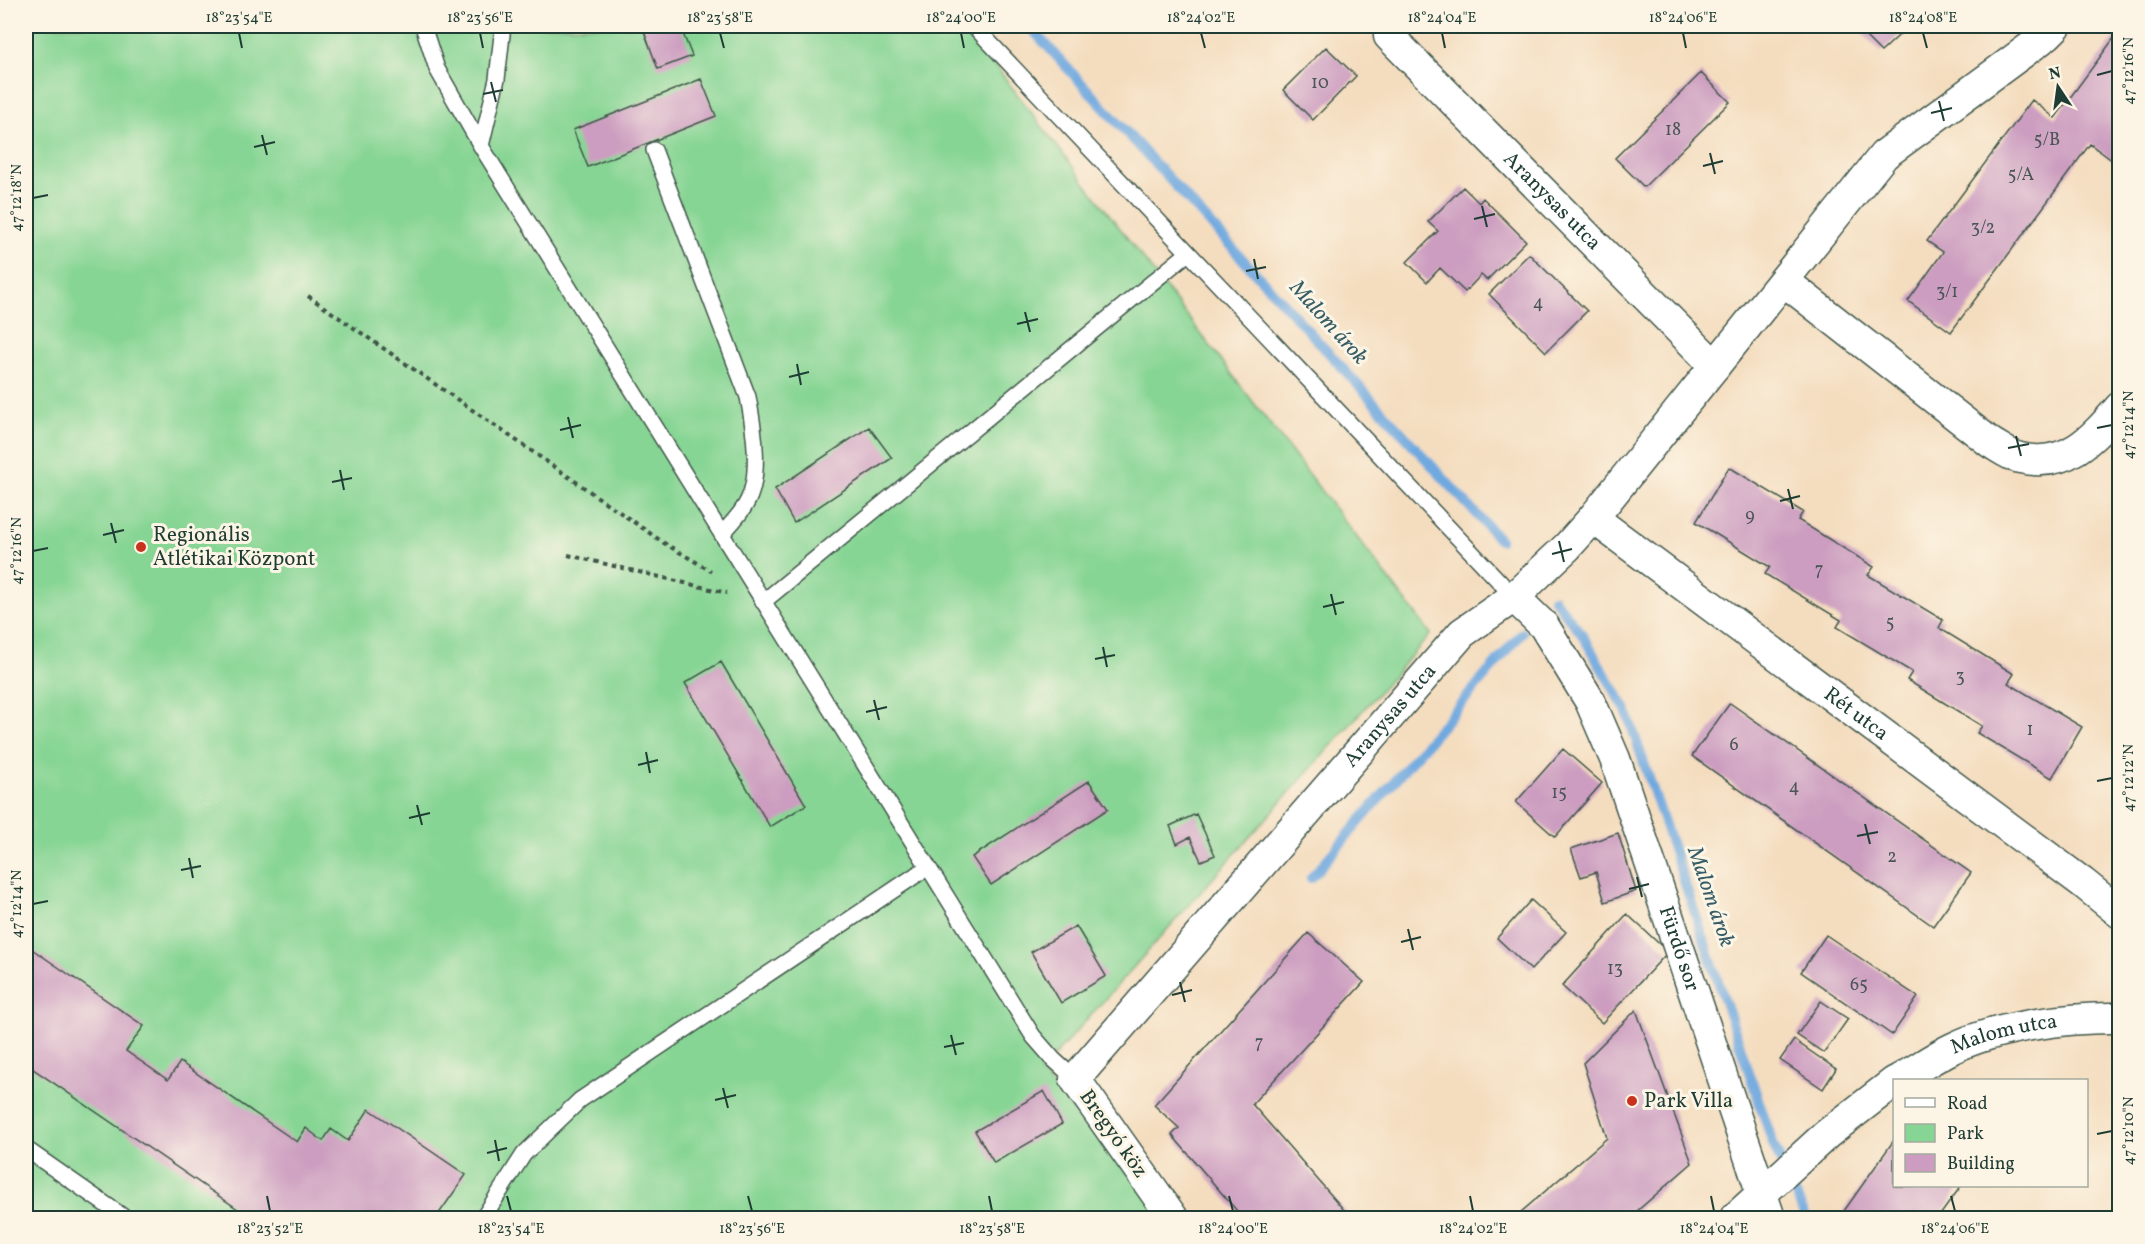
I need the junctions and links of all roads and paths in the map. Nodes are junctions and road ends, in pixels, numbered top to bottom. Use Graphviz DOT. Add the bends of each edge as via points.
graph roads {
  1 [pos="423,26"];
  2 [pos="503,26"];
  3 [pos="974,26"];
  4 [pos="2047,29"];
  5 [pos="1389,36"];
  6 [pos="481,146"];
  7 [pos="654,150"];
  8 [pos="1188,253"];
  9 [pos="1784,281"];
  10 [pos="308,296"];
  11 [pos="1715,366"];
  12 [pos="2120,406"];
  13 [pos="1593,518"];
  14 [pos="722,534"];
  15 [pos="568,555"];
  16 [pos="713,573"];
  17 [pos="1514,597"];
  18 [pos="763,602"];
  19 [pos="928,867"];
  20 [pos="2120,913"];
  21 [pos="2120,1018"];
  22 [pos="1075,1079"];
  23 [pos="1899,1079"];
  24 [pos="1893,1083"];
  25 [pos="26,1149"];
  26 [pos="1766,1207"];
  27 [pos="125,1218"];
  28 [pos="483,1218"];
  29 [pos="1173,1218"];
  30 [pos="1735,1218"];
  1 -- 6 [label="lane" via="437,69"];
  2 -- 6 [label="lane" via="497,79"];
  3 -- 8 [label="lane"];
  4 -- 9 [label="street, Aranysas utca" via="1884,155"];
  5 -- 11 [label="street, Aranysas utca"];
  6 -- 14 [label="lane"];
  7 -- 14 [label="lane" via="748,397 755,433 755,471 747,503"];
  8 -- 17 [label="lane"];
  8 -- 18 [label="lane"];
  9 -- 11 [label="street, Aranysas utca"];
  9 -- 12 [label="street" via="1991,443 2020,458 2069,455 2094,436"];
  10 -- 16 [label="path" via="654,537"];
  11 -- 13 [label="street, Aranysas utca"];
  13 -- 17 [label="street, Aranysas utca"];
  13 -- 20 [label="street, Rét utca"];
  14 -- 18 [label="lane"];
  15 -- 18 [label="path"];
  17 -- 22 [label="street, Aranysas utca" via="1462,633"];
  17 -- 26 [label="street, Fürdő sor" via="1544,626 1590,701 1615,759"];
  18 -- 19 [label="lane"];
  19 -- 22 [label="lane" via="1033,1036"];
  19 -- 28 [label="lane" via="580,1100 524,1154"];
  21 -- 23 [label="street, Malom utca" via="2045,1023 1993,1034 1954,1047"];
  22 -- 29 [label="street, Bregyó köz"];
  24 -- 26 [label="street, Malom utca" via="1827,1134"];
  25 -- 27 [label="lane"];
  26 -- 30 [label="street"];
}
